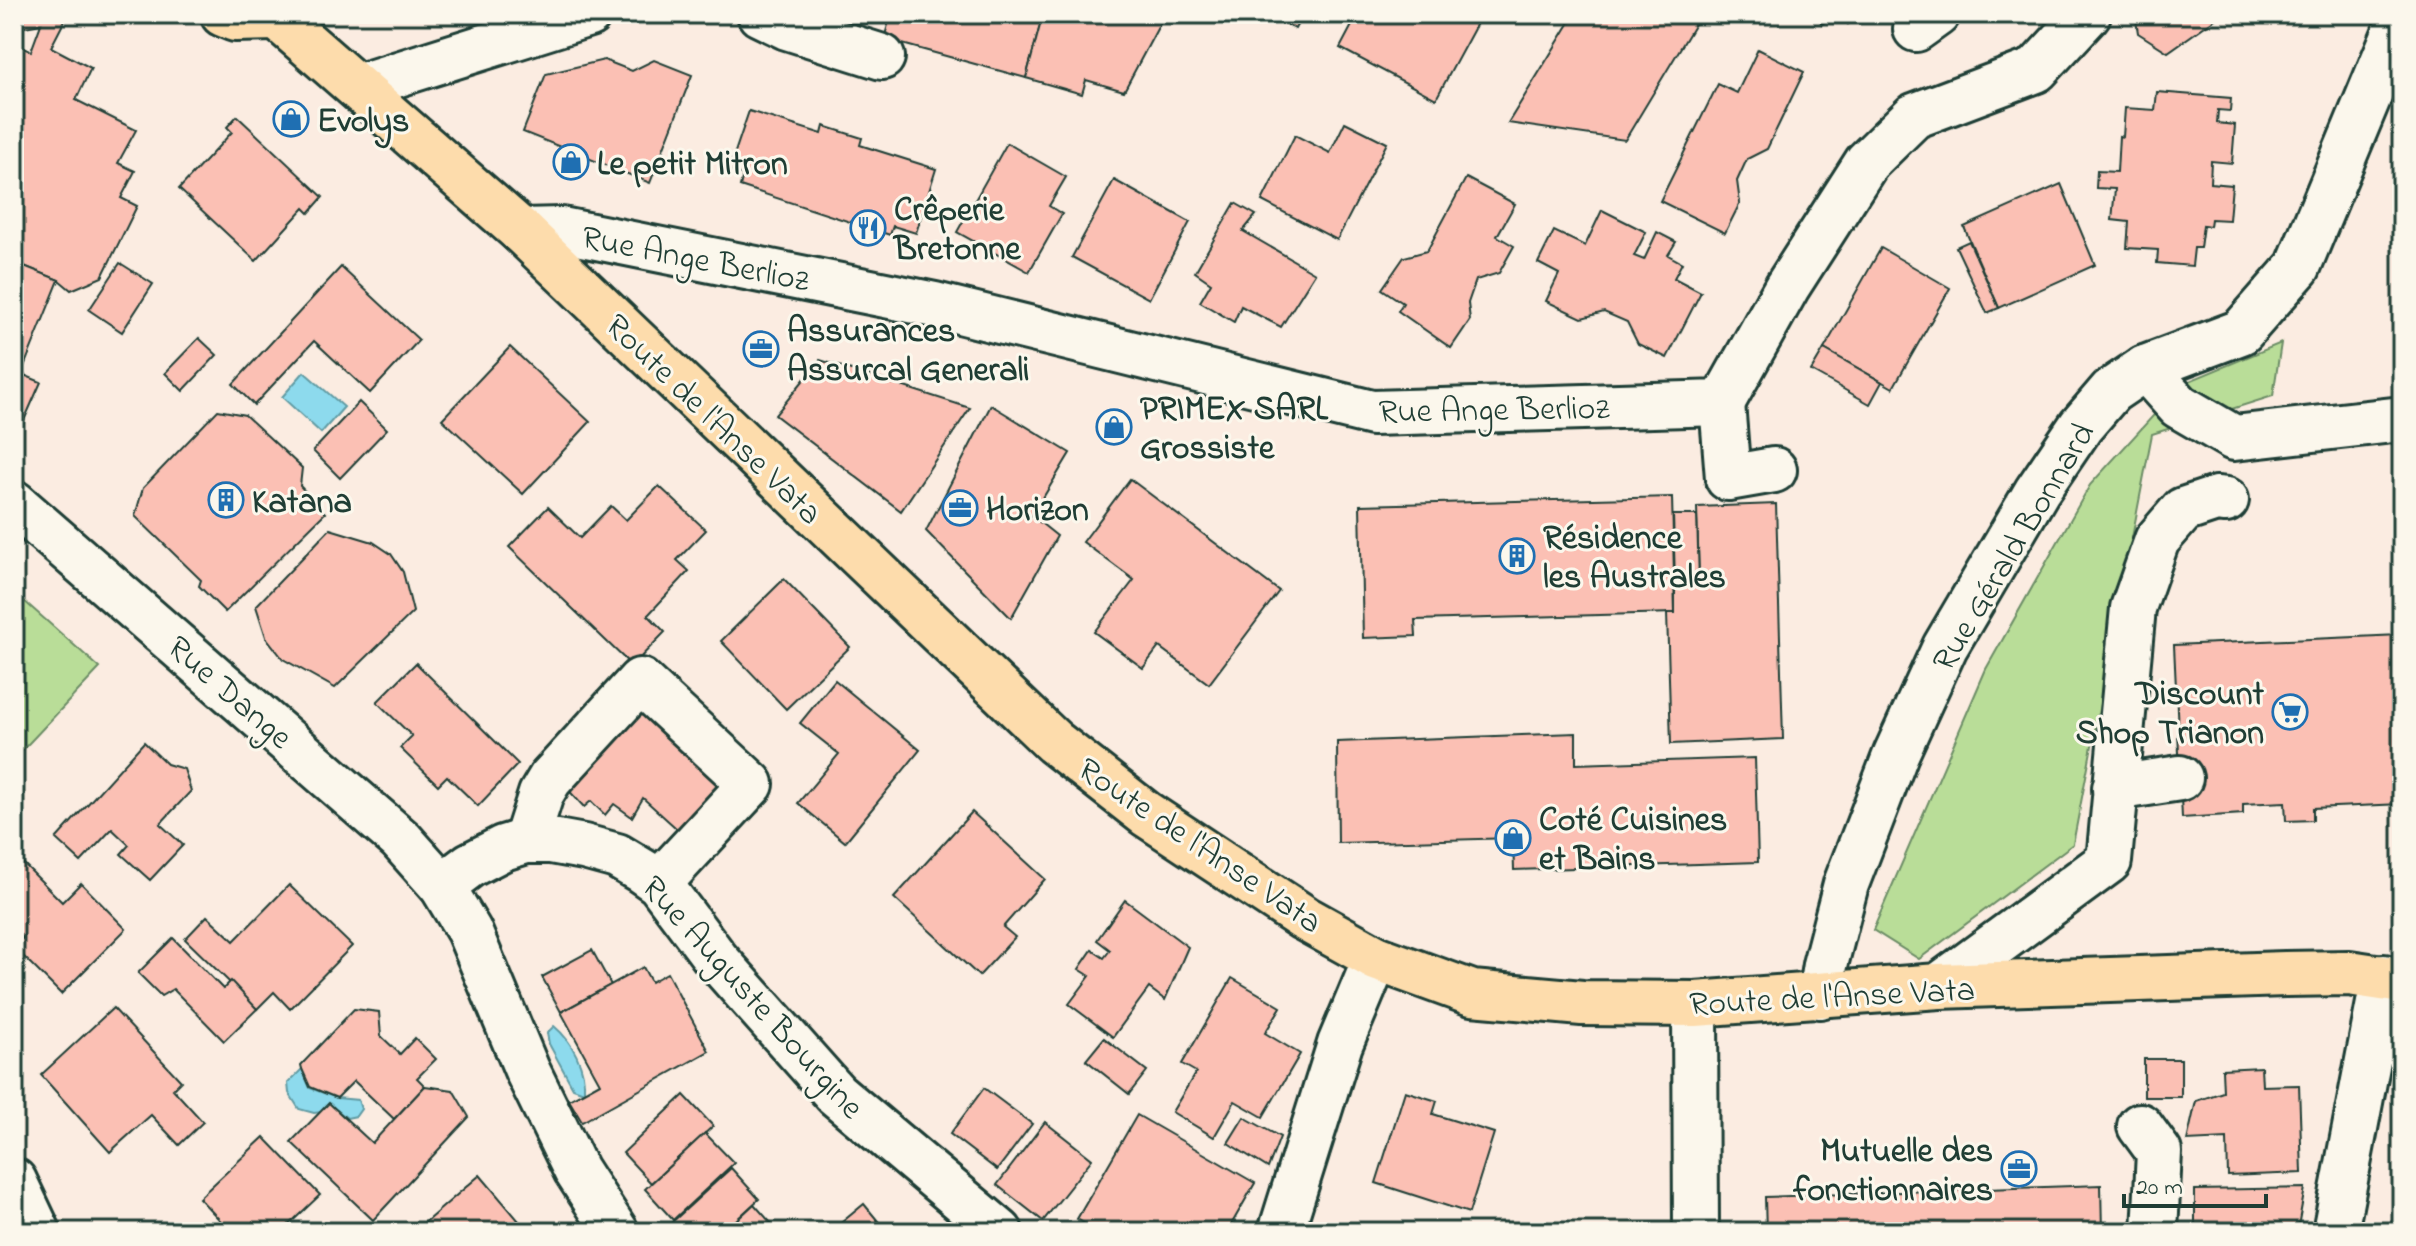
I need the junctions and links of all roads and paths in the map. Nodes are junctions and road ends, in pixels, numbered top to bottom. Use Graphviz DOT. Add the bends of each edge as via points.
graph roads {
  1 [pos="223,14"];
  2 [pos="589,14"];
  3 [pos="760,14"];
  4 [pos="2088,14"];
  5 [pos="274,16"];
  6 [pos="2402,16"];
  7 [pos="882,57"];
  8 [pos="357,87"];
  9 [pos="521,231"];
  10 [pos="2145,368"];
  11 [pos="1722,403"];
  12 [pos="2402,419"];
  13 [pos="1774,470"];
  14 [pos="2226,500"];
  15 [pos="14,503"];
  16 [pos="2180,778"];
  17 [pos="2115,788"];
  18 [pos="526,841"];
  19 [pos="659,883"];
  20 [pos="442,886"];
  21 [pos="1376,958"];
  22 [pos="2393,979"];
  23 [pos="1939,986"];
  24 [pos="1820,996"];
  25 [pos="1695,1004"];
  26 [pos="2140,1126"];
  27 [pos="14,1181"];
  28 [pos="38,1232"];
  29 [pos="616,1232"];
  30 [pos="1000,1232"];
  31 [pos="1281,1232"];
  32 [pos="1696,1232"];
  33 [pos="2155,1232"];
  34 [pos="2335,1232"];
  1 -- 5 [label="main road, Route de l'Anse Vata" via="235,19"];
  2 -- 8 [label="street"];
  3 -- 7 [label="street"];
  4 -- 11 [label="street" via="2036,70 1914,116 1867,162 1787,287"];
  5 -- 8 [label="main road, Route de l'Anse Vata"];
  6 -- 10 [label="street, Rue Gérald Bonnard" via="2298,267 2241,332"];
  8 -- 9 [label="main road, Route de l'Anse Vata"];
  9 -- 11 [label="street, Rue Ange Berlioz" via="562,230 935,305 1372,413"];
  9 -- 21 [label="main road, Route de l'Anse Vata" via="1054,742 1146,814 1241,878"];
  10 -- 12 [label="street" via="2179,406 2234,438"];
  10 -- 24 [label="street, Rue Gérald Bonnard" via="2111,391 2081,426 1945,647 1846,884"];
  11 -- 13 [label="street" via="1728,478"];
  14 -- 17 [label="street" via="2183,510 2157,540 2133,608"];
  15 -- 20 [label="street, Rue Dange" via="401,840"];
  16 -- 17 [label="street"];
  17 -- 23 [label="street" via="2109,861"];
  18 -- 19 [label="street, Rue Auguste Bourgine" via="551,841 617,856"];
  18 -- 19 [label="street" via="550,779 640,681 751,784"];
  18 -- 20 [label="street, Rue Auguste Bourgine" via="470,865"];
  19 -- 30 [label="street, Rue Auguste Bourgine" via="716,959 836,1094"];
  20 -- 29 [label="street" via="469,931 576,1170"];
  21 -- 25 [label="main road, Route de l'Anse Vata" via="1472,993 1582,1003"];
  21 -- 31 [label="street" via="1340,1044"];
  22 -- 23 [label="main road, Route de l'Anse Vata" via="2349,973"];
  22 -- 34 [label="street"];
  23 -- 24 [label="main road, Route de l'Anse Vata"];
  24 -- 25 [label="main road, Route de l'Anse Vata"];
  25 -- 32 [label="street"];
  26 -- 33 [label="street" via="2159,1152"];
  27 -- 28 [label="street"];
}
